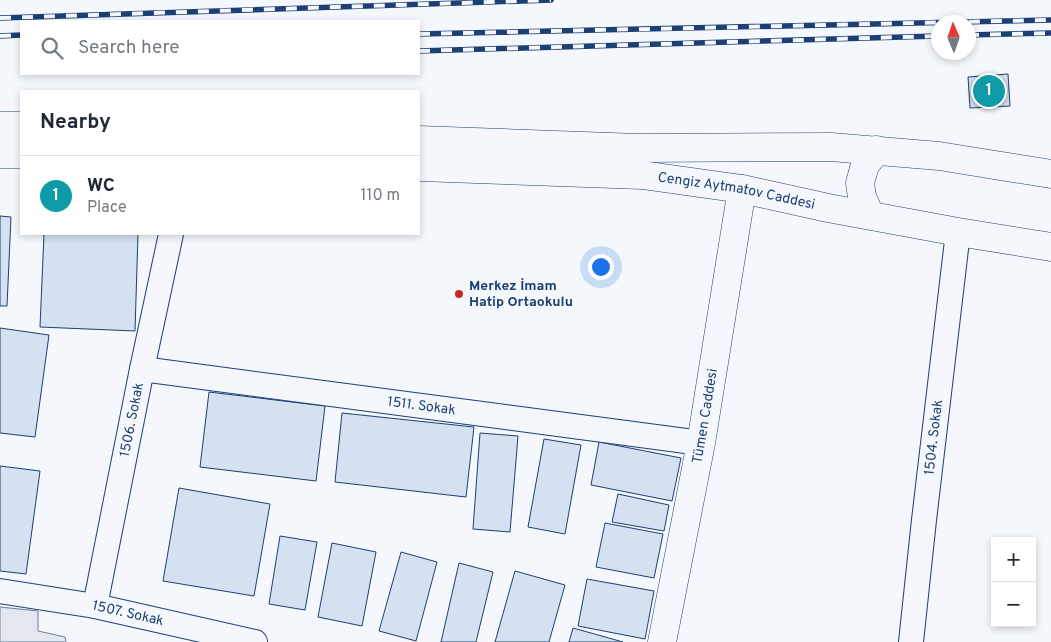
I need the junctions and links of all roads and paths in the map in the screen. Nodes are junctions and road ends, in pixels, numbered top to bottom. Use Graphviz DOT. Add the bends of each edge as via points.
graph roads {
  1 [pos="0,126"];
  2 [pos="20,126"];
  3 [pos="420,140"];
  4 [pos="877,150"];
  5 [pos="0,154"];
  6 [pos="20,154"];
  7 [pos="420,166"];
  8 [pos="1051,174"];
  9 [pos="742,188"];
  10 [pos="870,215"];
  11 [pos="958,232"];
  12 [pos="171,235"];
  13 [pos="1051,247"];
  14 [pos="142,369"];
  15 [pos="701,443"];
  16 [pos="0,591"];
  17 [pos="95,606"];
  18 [pos="255,642"];
  19 [pos="662,642"];
  20 [pos="911,642"];
  1 -- 2 [label="main road"];
  3 -- 4 [label="main road" via="639,148 831,147"];
  4 -- 8 [label="main road" via="939,156"];
  4 -- 10 [label="main road" via="864,165 860,183"];
  5 -- 6 [label="main road"];
  7 -- 9 [label="main road, Cengiz Aytmatov Caddesi" via="642,175"];
  9 -- 10 [label="main road, Cengiz Aytmatov Caddesi"];
  9 -- 15 [label="main road, Tümen Caddesi"];
  10 -- 11 [label="main road, Cengiz Aytmatov Caddesi"];
  11 -- 13 [label="main road, Cengiz Aytmatov Caddesi"];
  11 -- 20 [label="street, 1504. Sokak"];
  12 -- 14 [label="street, 1506. Sokak"];
  14 -- 15 [label="street, 1511. Sokak"];
  14 -- 17 [label="street, 1506. Sokak"];
  15 -- 19 [label="main road, Tümen Caddesi"];
  16 -- 17 [label="street, 1507. Sokak"];
  17 -- 18 [label="street, 1507. Sokak"];
}
